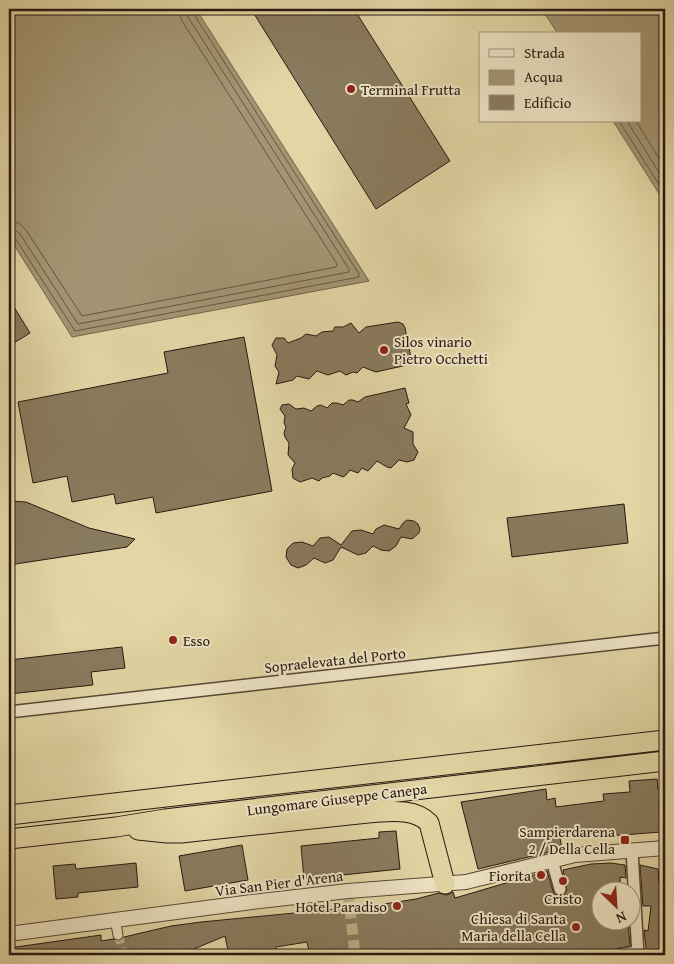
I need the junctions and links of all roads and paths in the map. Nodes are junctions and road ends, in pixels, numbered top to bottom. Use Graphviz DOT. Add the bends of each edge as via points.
graph roads {
  1 [pos="665,638"];
  2 [pos="9,712"];
  3 [pos="665,740"];
  4 [pos="665,761"];
  5 [pos="9,815"];
  6 [pos="116,827"];
  7 [pos="9,839"];
  8 [pos="665,848"];
  9 [pos="632,850"];
  10 [pos="552,860"];
  11 [pos="445,884"];
  12 [pos="560,889"];
  13 [pos="114,920"];
  14 [pos="9,934"];
  15 [pos="118,935"];
  16 [pos="638,954"];
  17 [pos="618,955"];
  1 -- 2 [label="street, Sopraelevata del Porto"];
  3 -- 5 [label="highway, Lungomare Giuseppe Canepa"];
  4 -- 6 [label="highway, Lungomare Giuseppe Canepa"];
  6 -- 7 [label="highway, Lungomare Giuseppe Canepa"];
  6 -- 11 [label="highway" via="180,833 368,813 417,814 429,823"];
  8 -- 9 [label="street, Via San Pier d'Arena"];
  9 -- 10 [label="street, Via San Pier d'Arena"];
  9 -- 16 [label="street"];
  10 -- 11 [label="street, Via San Pier d'Arena" via="466,882"];
  10 -- 12 [label="street"];
  11 -- 13 [label="street, Via San Pier d'Arena" via="348,891"];
  13 -- 14 [label="street, Via San Pier d'Arena"];
  13 -- 15 [label="street"];
  16 -- 17 [label="street"];
}
